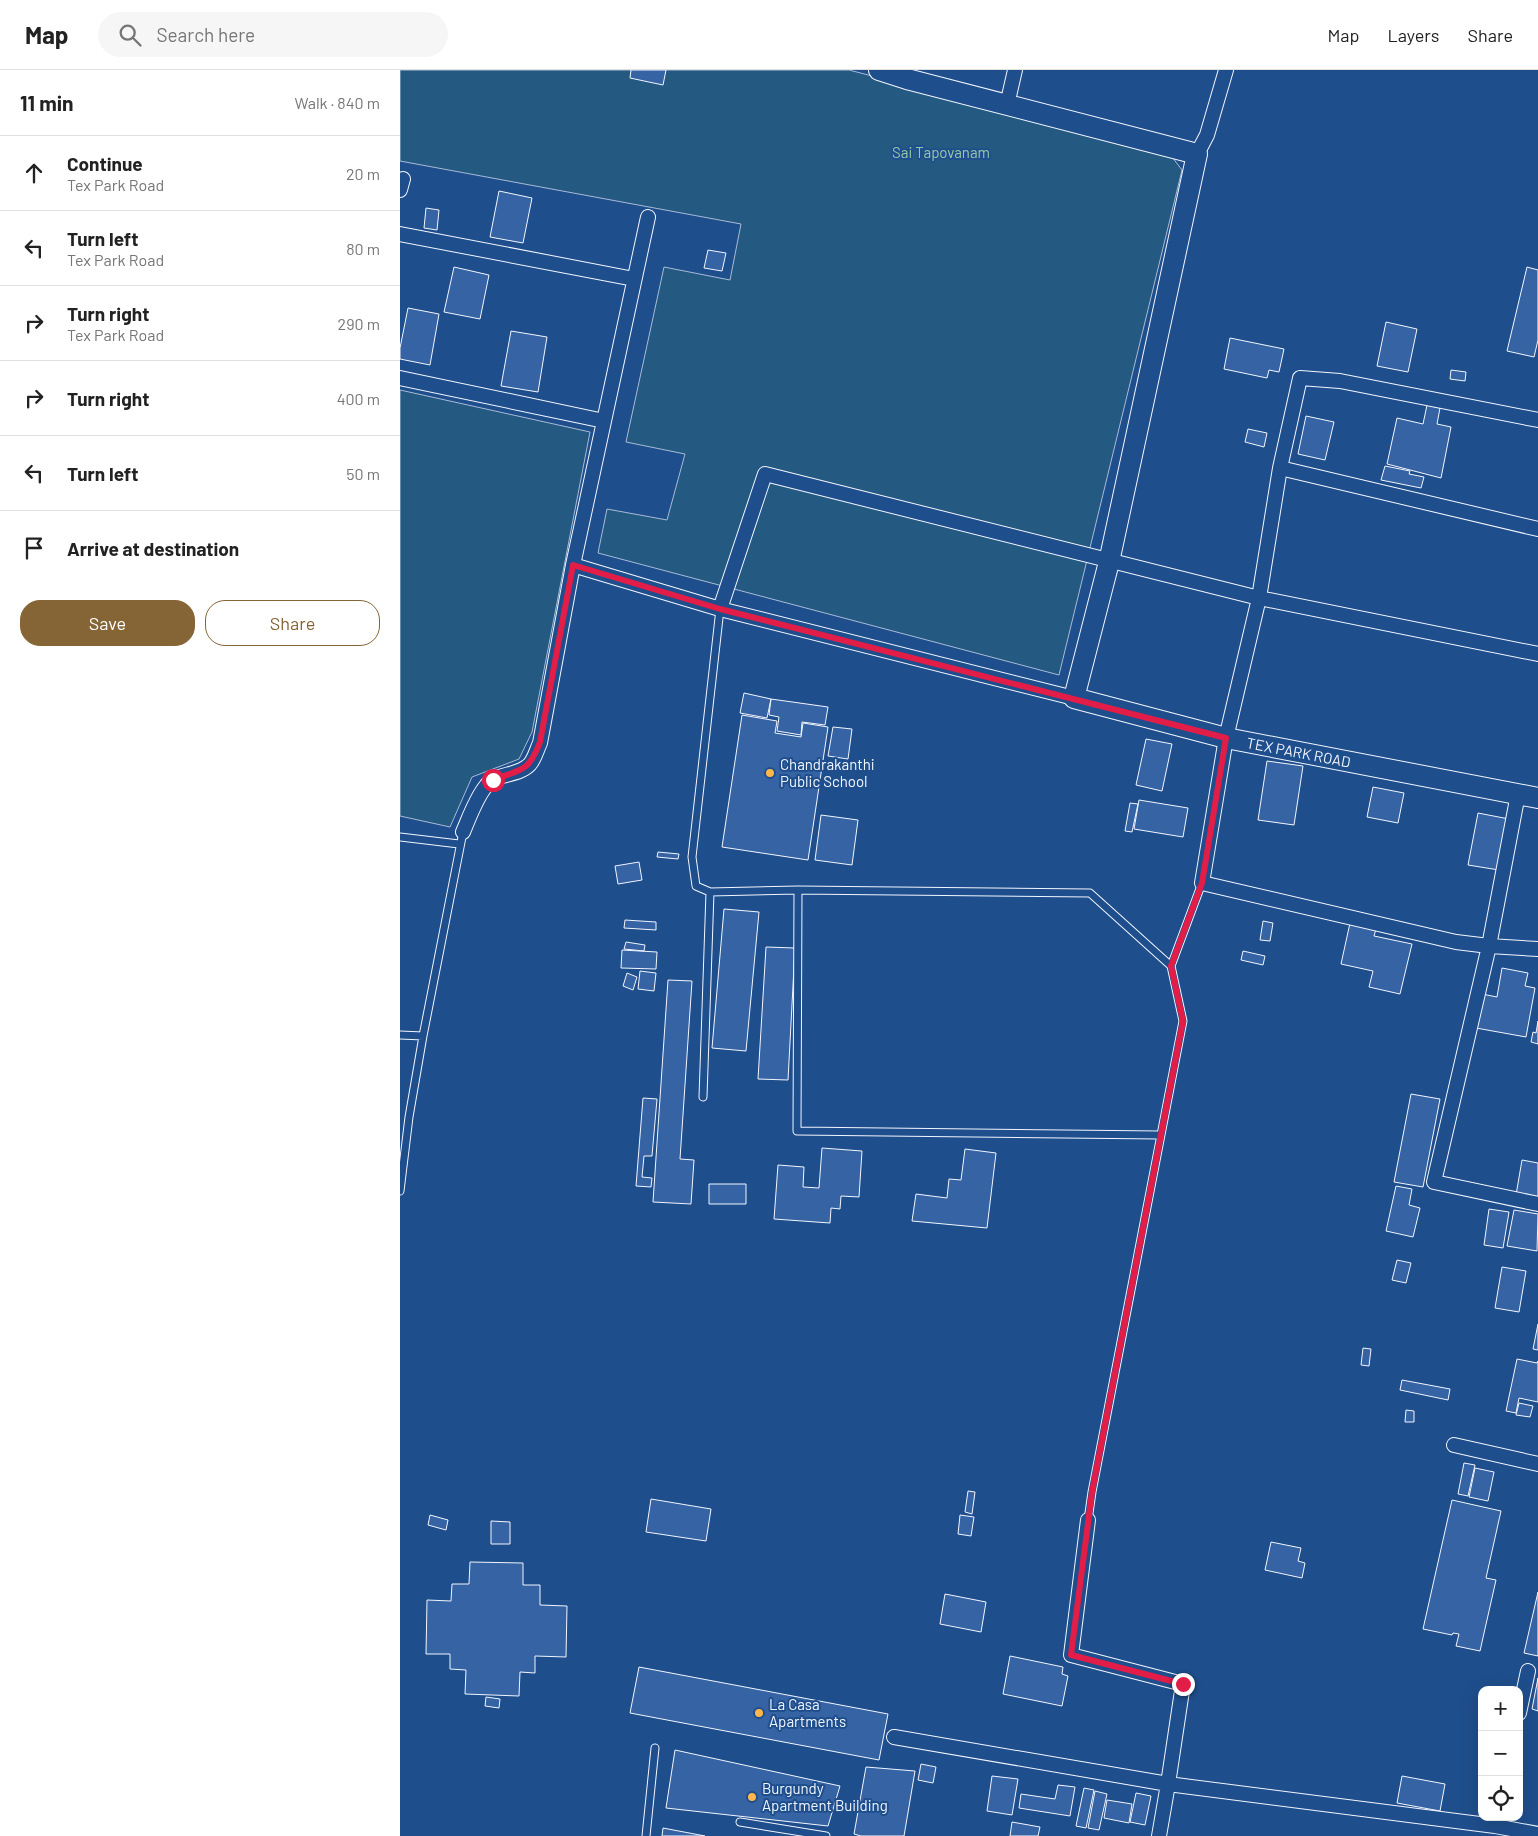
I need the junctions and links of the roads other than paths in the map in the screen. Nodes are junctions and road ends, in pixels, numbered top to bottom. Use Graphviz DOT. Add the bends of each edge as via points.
graph roads {
  1 [pos="879,70"];
  2 [pos="1015,70"];
  3 [pos="1226,70"];
  4 [pos="1007,105"];
  5 [pos="1196,154"];
  6 [pos="648,217"];
  7 [pos="400,234"];
  8 [pos="634,279"];
  9 [pos="400,378"];
  10 [pos="1538,420"];
  11 [pos="604,421"];
  12 [pos="1280,468"];
  13 [pos="1538,528"];
  14 [pos="1109,562"];
  15 [pos="573,565"];
  16 [pos="1258,598"];
  17 [pos="720,609"];
  18 [pos="1538,654"];
  19 [pos="1074,698"];
  20 [pos="1226,738"];
  21 [pos="1518,794"];
  22 [pos="1538,798"];
  23 [pos="400,837"];
  24 [pos="461,838"];
  25 [pos="1202,883"];
  26 [pos="798,890"];
  27 [pos="710,892"];
  28 [pos="1489,946"];
  29 [pos="1538,949"];
  30 [pos="1171,966"];
  31 [pos="400,1035"];
  32 [pos="423,1036"];
  33 [pos="703,1097"];
  34 [pos="1160,1135"];
  35 [pos="400,1191"];
  36 [pos="1538,1204"];
  37 [pos="1454,1445"];
  38 [pos="1538,1464"];
  39 [pos="1088,1520"];
  40 [pos="1528,1671"];
  41 [pos="1523,1694"];
  42 [pos="894,1737"];
  43 [pos="655,1748"];
  44 [pos="1168,1784"];
  45 [pos="740,1822"];
  46 [pos="1496,1822"];
  47 [pos="1538,1834"];
  48 [pos="646,1836"];
  49 [pos="826,1836"];
  50 [pos="1159,1836"];
  1 -- 4 [label="street"];
  2 -- 4 [label="street"];
  3 -- 5 [label="street" via="1207,136"];
  4 -- 5 [label="street"];
  5 -- 14 [label="street"];
  6 -- 8 [label="street"];
  7 -- 8 [label="street"];
  8 -- 11 [label="street"];
  9 -- 11 [label="street"];
  10 -- 12 [label="street" via="1340,381 1300,378"];
  11 -- 15 [label="street"];
  12 -- 13 [label="street"];
  12 -- 16 [label="street"];
  14 -- 16 [label="street"];
  14 -- 17 [label="street" via="765,474"];
  14 -- 19 [label="street"];
  15 -- 17 [label="street, TEX PARK ROAD"];
  15 -- 24 [label="street" via="536,753 523,770 493,780 486,786"];
  16 -- 18 [label="street"];
  16 -- 20 [label="street"];
  17 -- 19 [label="street, TEX PARK ROAD"];
  17 -- 27 [label="lane" via="692,857 696,886"];
  19 -- 20 [label="street, TEX PARK ROAD"];
  20 -- 21 [label="street, TEX PARK ROAD"];
  20 -- 25 [label="street"];
  21 -- 22 [label="street, TEX PARK ROAD"];
  21 -- 28 [label="street"];
  23 -- 24 [label="lane"];
  24 -- 32 [label="lane"];
  25 -- 28 [label="street" via="1456,942"];
  25 -- 30 [label="lane"];
  26 -- 27 [label="lane"];
  26 -- 30 [label="lane" via="1090,893"];
  26 -- 34 [label="lane" via="797,1131"];
  27 -- 33 [label="lane"];
  28 -- 29 [label="street"];
  28 -- 36 [label="street" via="1434,1182"];
  30 -- 34 [label="lane" via="1183,1021"];
  31 -- 32 [label="lane"];
  32 -- 35 [label="lane"];
  34 -- 39 [label="lane"];
  37 -- 38 [label="street"];
  39 -- 44 [label="street" via="1071,1655 1183,1684"];
  40 -- 41 [label="street"];
  42 -- 44 [label="street"];
  43 -- 48 [label="lane"];
  44 -- 46 [label="street"];
  44 -- 50 [label="street"];
  45 -- 49 [label="lane"];
  46 -- 47 [label="street"];
}
